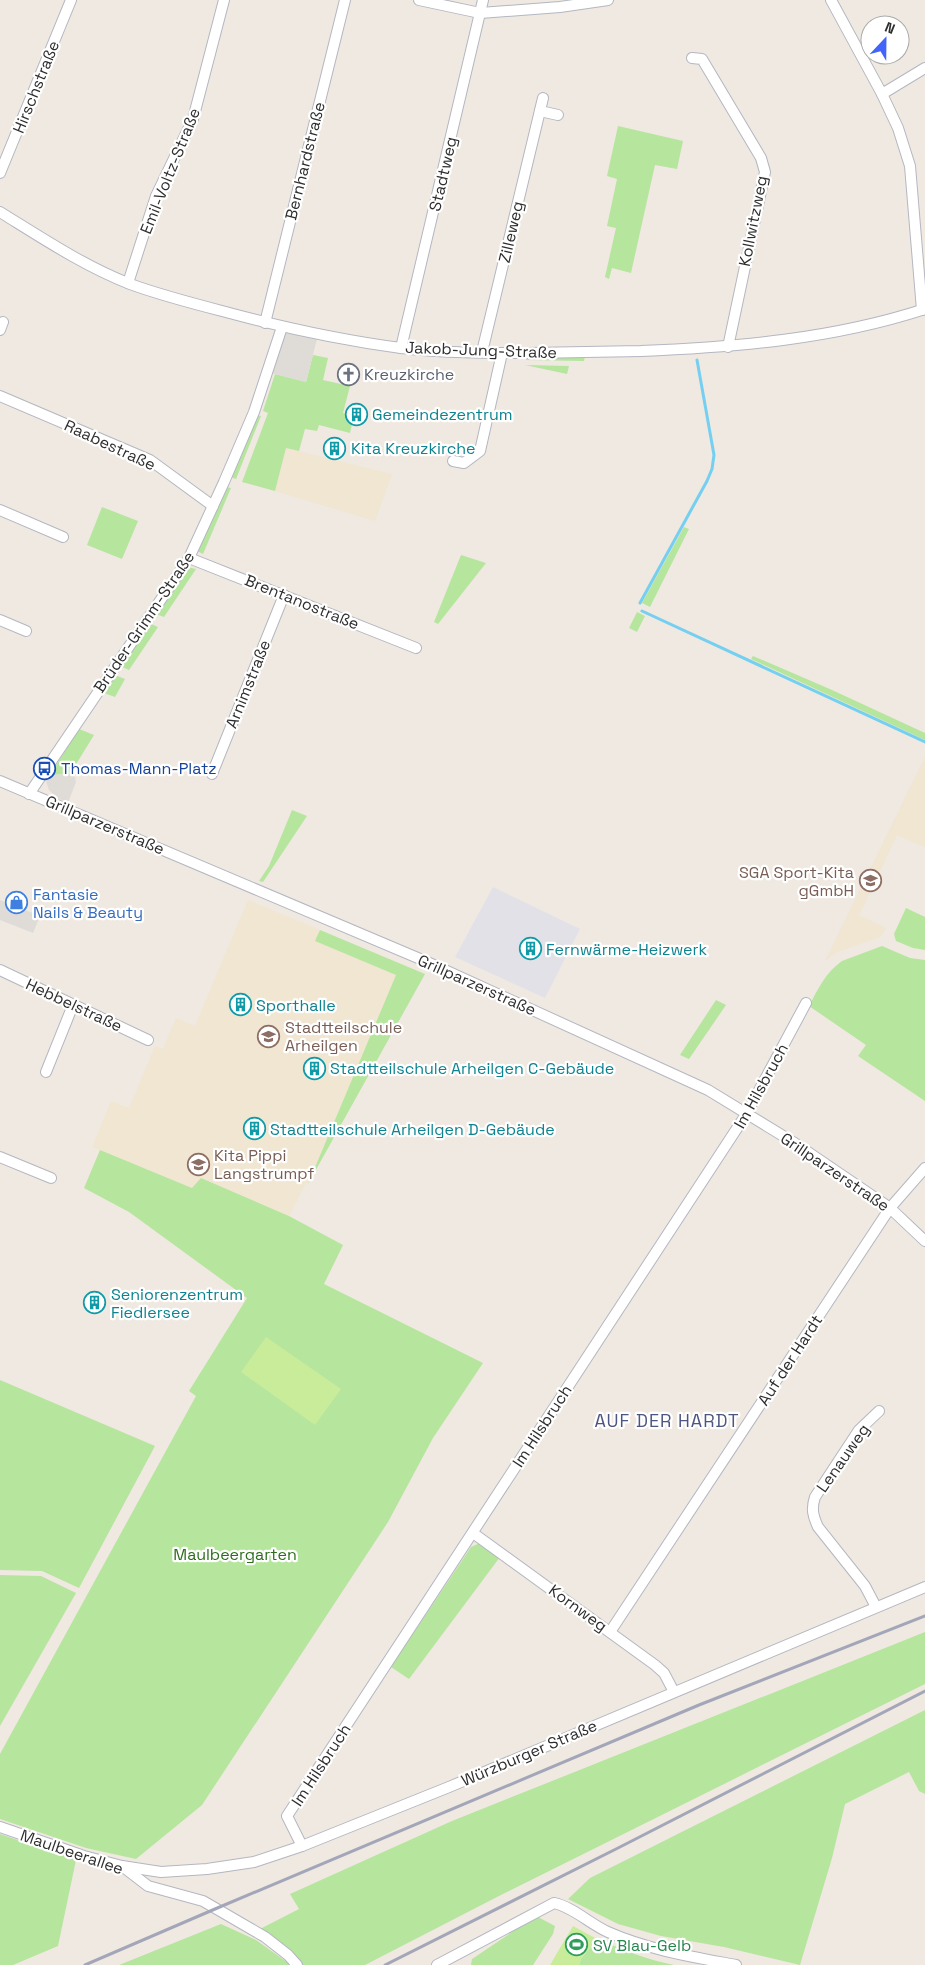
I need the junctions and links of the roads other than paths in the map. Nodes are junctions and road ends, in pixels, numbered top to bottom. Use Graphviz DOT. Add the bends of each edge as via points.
graph roads {
  1 [pos="72,0"];
  2 [pos="224,0"];
  3 [pos="345,0"];
  4 [pos="419,0"];
  5 [pos="483,0"];
  6 [pos="608,0"];
  7 [pos="832,0"];
  8 [pos="480,13"];
  9 [pos="692,58"];
  10 [pos="925,68"];
  11 [pos="882,94"];
  12 [pos="543,98"];
  13 [pos="540,111"];
  14 [pos="558,115"];
  15 [pos="0,173"];
  16 [pos="0,212"];
  17 [pos="128,283"];
  18 [pos="923,310"];
  19 [pos="265,323"];
  20 [pos="282,327"];
  21 [pos="728,347"];
  22 [pos="401,348"];
  23 [pos="482,352"];
  24 [pos="502,353"];
  25 [pos="0,396"];
  26 [pos="453,461"];
  27 [pos="213,506"];
  28 [pos="0,510"];
  29 [pos="63,537"];
  30 [pos="189,558"];
  31 [pos="284,595"];
  32 [pos="0,620"];
  33 [pos="26,631"];
  34 [pos="416,648"];
  35 [pos="212,774"];
  36 [pos="0,781"];
  37 [pos="29,794"];
  38 [pos="0,970"];
  39 [pos="806,1003"];
  40 [pos="73,1004"];
  41 [pos="148,1040"];
  42 [pos="46,1072"];
  43 [pos="748,1113"];
  44 [pos="0,1158"];
  45 [pos="925,1168"];
  46 [pos="52,1178"];
  47 [pos="890,1208"];
  48 [pos="925,1241"];
  49 [pos="880,1411"];
  50 [pos="473,1533"];
  51 [pos="925,1587"];
  52 [pos="876,1607"];
  53 [pos="610,1632"];
  54 [pos="674,1692"];
  55 [pos="0,1827"];
  56 [pos="302,1846"];
  57 [pos="122,1866"];
  58 [pos="297,1965"];
  59 [pos="437,1965"];
  60 [pos="736,1965"];
  1 -- 15 [label="street, Hirschstraße"];
  2 -- 17 [label="street, Emil-Voltz-Straße" via="193,119 156,196"];
  3 -- 19 [label="street, Bernhardstraße"];
  4 -- 8 [label="street"];
  5 -- 8 [label="street, Stadtweg"];
  6 -- 8 [label="street"];
  7 -- 11 [label="street"];
  8 -- 22 [label="street, Stadtweg"];
  9 -- 21 [label="street, Kollwitzweg" via="702,60 761,158 765,172"];
  10 -- 11 [label="street"];
  11 -- 18 [label="street" via="898,128 910,166"];
  12 -- 13 [label="street, Zilleweg"];
  13 -- 14 [label="street"];
  13 -- 23 [label="street, Zilleweg"];
  16 -- 17 [label="street, Jakob-Jung-Straße" via="93,267"];
  17 -- 19 [label="street, Jakob-Jung-Straße"];
  18 -- 21 [label="street, Jakob-Jung-Straße" via="801,338"];
  19 -- 20 [label="street, Jakob-Jung-Straße"];
  20 -- 22 [label="street, Jakob-Jung-Straße"];
  20 -- 27 [label="street, Brüder-Grimm-Straße" via="254,412"];
  21 -- 24 [label="street, Jakob-Jung-Straße"];
  22 -- 23 [label="street, Jakob-Jung-Straße"];
  23 -- 24 [label="street, Jakob-Jung-Straße"];
  24 -- 26 [label="street" via="480,451 464,463"];
  25 -- 27 [label="street, Raabestraße" via="150,460"];
  27 -- 30 [label="street, Brüder-Grimm-Straße"];
  28 -- 29 [label="street"];
  30 -- 31 [label="street, Brentanostraße"];
  30 -- 37 [label="street, Brüder-Grimm-Straße"];
  31 -- 34 [label="street, Brentanostraße"];
  31 -- 35 [label="street, Arnimstraße"];
  32 -- 33 [label="street"];
  36 -- 37 [label="street, Grillparzerstraße"];
  37 -- 43 [label="street, Grillparzerstraße" via="425,961 685,1079"];
  38 -- 40 [label="street, Hebbelstraße"];
  39 -- 43 [label="street, Im Hilsbruch"];
  40 -- 41 [label="street, Hebbelstraße"];
  40 -- 42 [label="street"];
  43 -- 47 [label="street, Grillparzerstraße"];
  43 -- 50 [label="street, Im Hilsbruch"];
  44 -- 46 [label="street"];
  45 -- 47 [label="street, Auf der Hardt"];
  47 -- 48 [label="street, Grillparzerstraße"];
  47 -- 53 [label="street, Auf der Hardt"];
  49 -- 52 [label="street, Lenauweg" via="859,1430 815,1497 812,1507 818,1527 865,1586"];
  50 -- 53 [label="street, Kornweg"];
  50 -- 56 [label="street, Im Hilsbruch" via="287,1816"];
  51 -- 52 [label="street, Würzburger Straße"];
  52 -- 54 [label="street, Würzburger Straße"];
  53 -- 54 [label="street, Kornweg" via="664,1673"];
  54 -- 56 [label="street, Würzburger Straße"];
  55 -- 57 [label="street, Maulbeerallee"];
  56 -- 57 [label="street, Würzburger Straße" via="254,1862 207,1869 161,1872"];
  57 -- 58 [label="street, Maulbeerallee" via="148,1886 203,1901 246,1925 280,1948"];
  59 -- 60 [label="street" via="554,1903 632,1942"];
}
